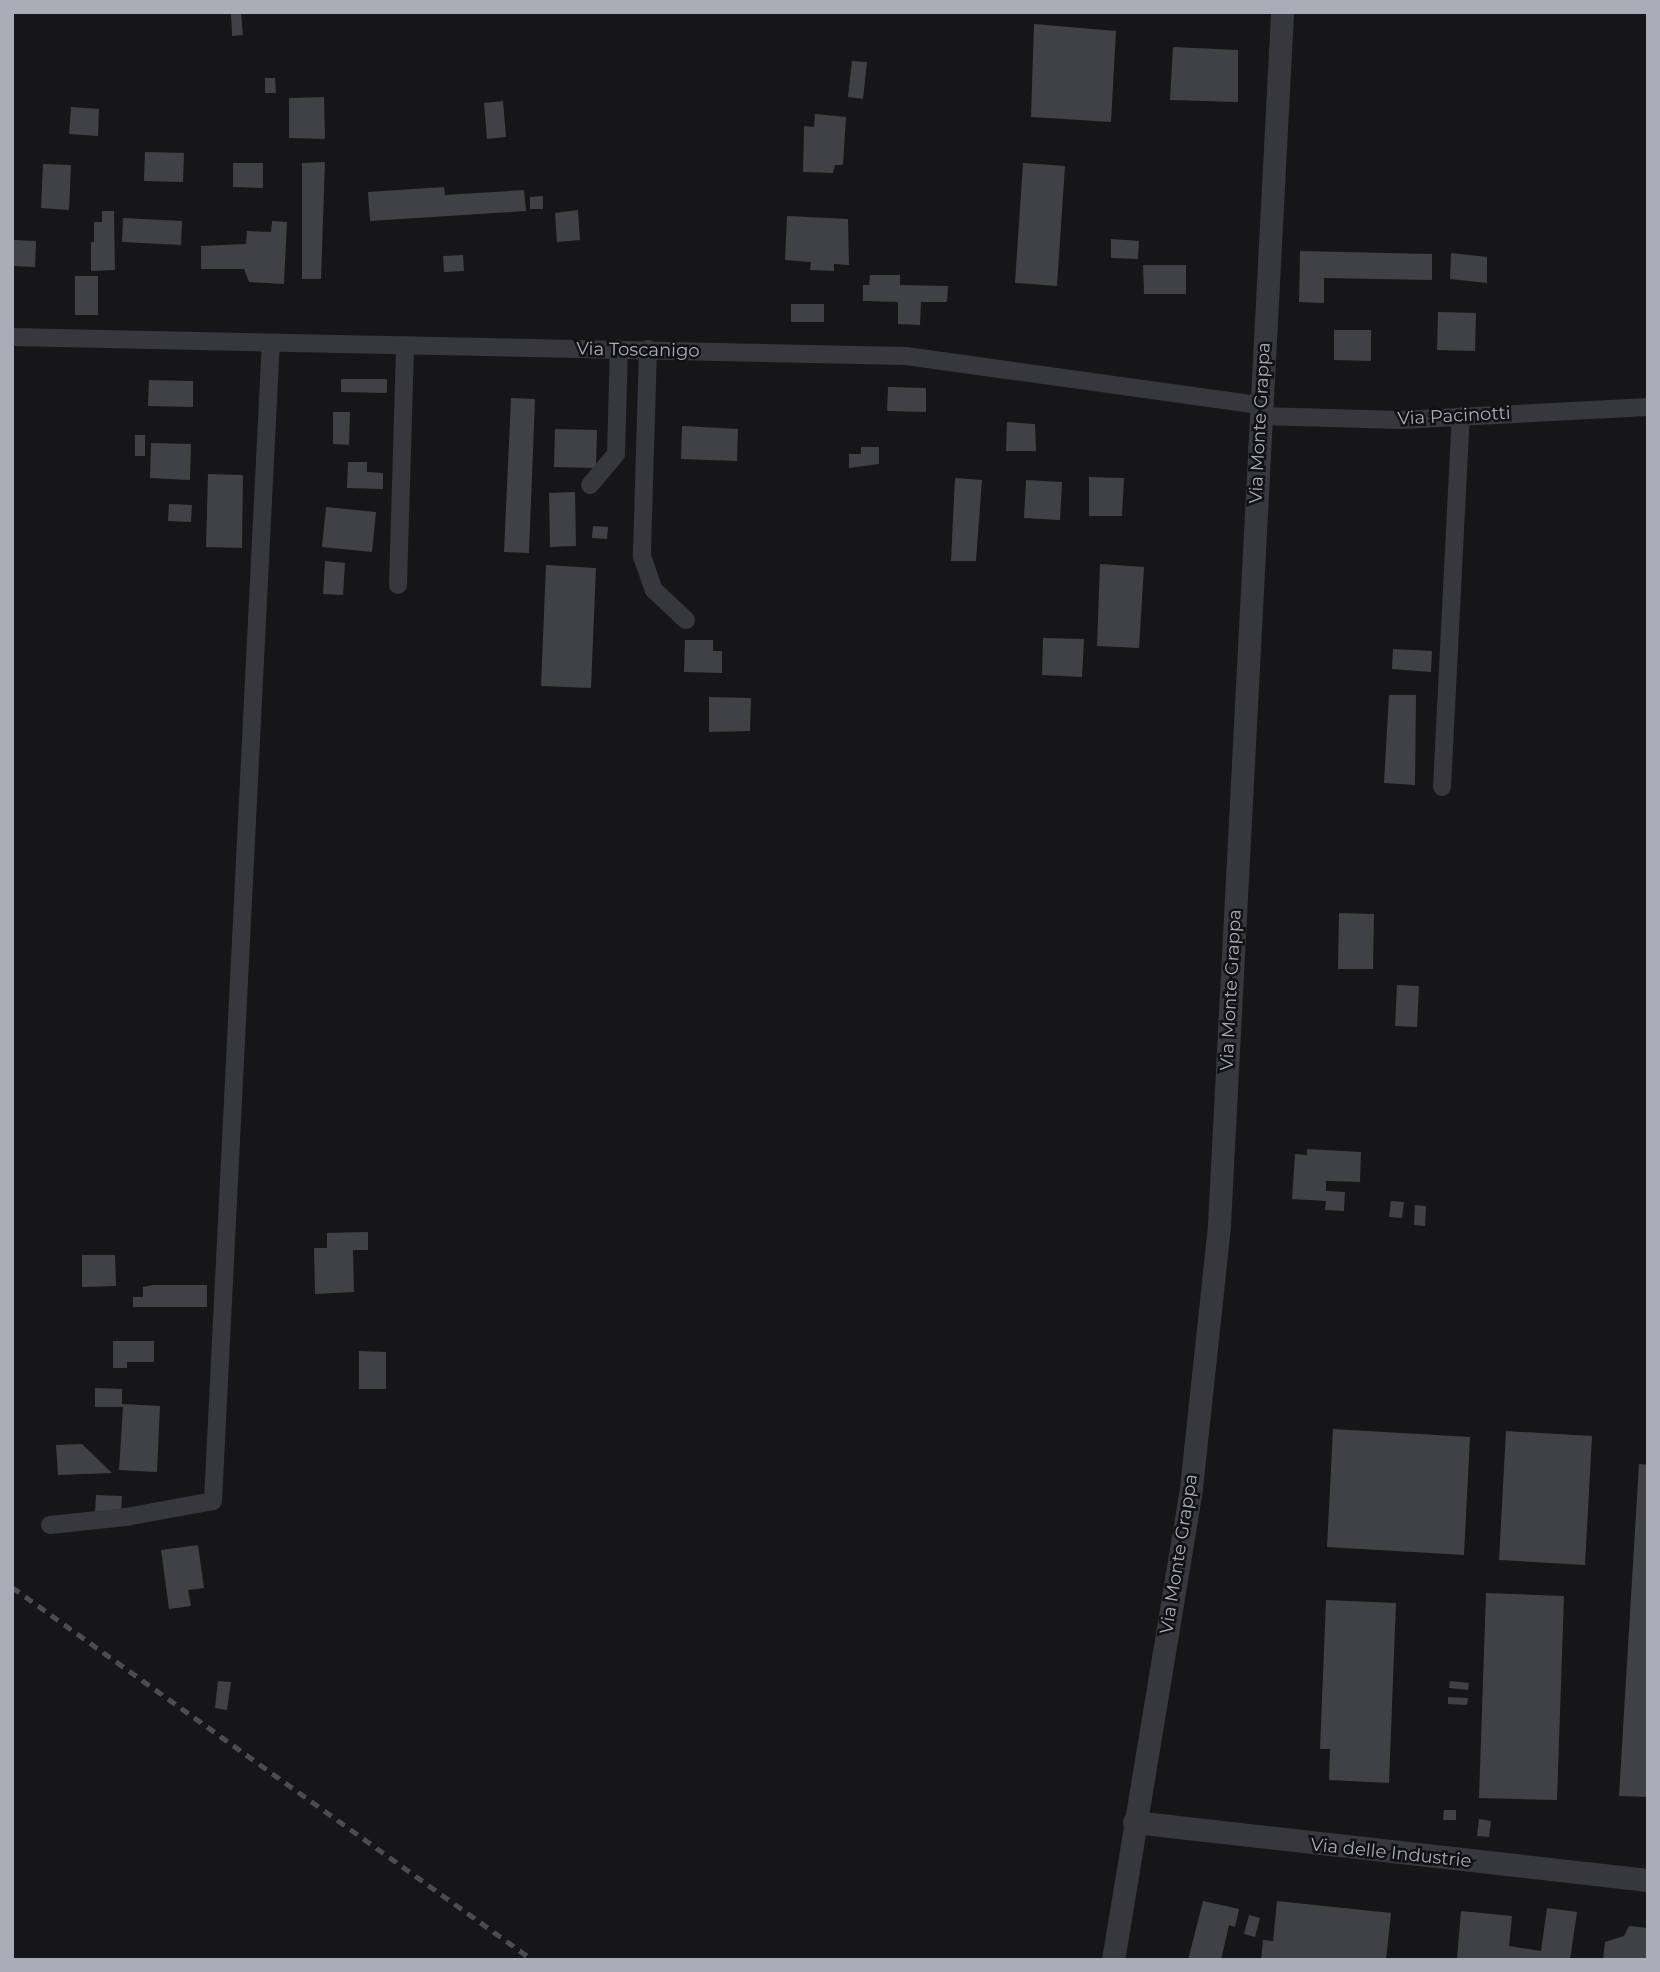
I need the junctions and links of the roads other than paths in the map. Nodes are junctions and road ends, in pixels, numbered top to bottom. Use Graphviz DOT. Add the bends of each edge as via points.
graph roads {
  1 [pos="1282,12"];
  2 [pos="12,337"];
  3 [pos="271,342"];
  4 [pos="405,348"];
  5 [pos="619,349"];
  6 [pos="648,349"];
  7 [pos="1648,407"];
  8 [pos="1260,410"];
  9 [pos="1461,416"];
  10 [pos="590,485"];
  11 [pos="397,586"];
  12 [pos="686,620"];
  13 [pos="1442,787"];
  14 [pos="50,1525"];
  15 [pos="1134,1822"];
  16 [pos="1648,1880"];
  17 [pos="1113,1960"];
  1 -- 8 [label="street, Via Monte Grappa"];
  2 -- 3 [label="street, Via Toscanigo"];
  3 -- 4 [label="street, Via Toscanigo"];
  3 -- 14 [label="street" via="213,1501"];
  4 -- 5 [label="street, Via Toscanigo"];
  4 -- 11 [label="street"];
  5 -- 6 [label="street, Via Toscanigo"];
  5 -- 10 [label="street" via="617,454"];
  6 -- 8 [label="street, Via Toscanigo" via="906,356"];
  6 -- 12 [label="street" via="642,556 654,590"];
  7 -- 9 [label="street, Via Pacinotti"];
  8 -- 9 [label="street, Via Pacinotti" via="1400,420"];
  8 -- 15 [label="street, Via Monte Grappa" via="1212,1312 1190,1496"];
  9 -- 13 [label="street"];
  15 -- 16 [label="street, Via delle Industrie"];
  15 -- 17 [label="street, Via Monte Grappa"];
}
